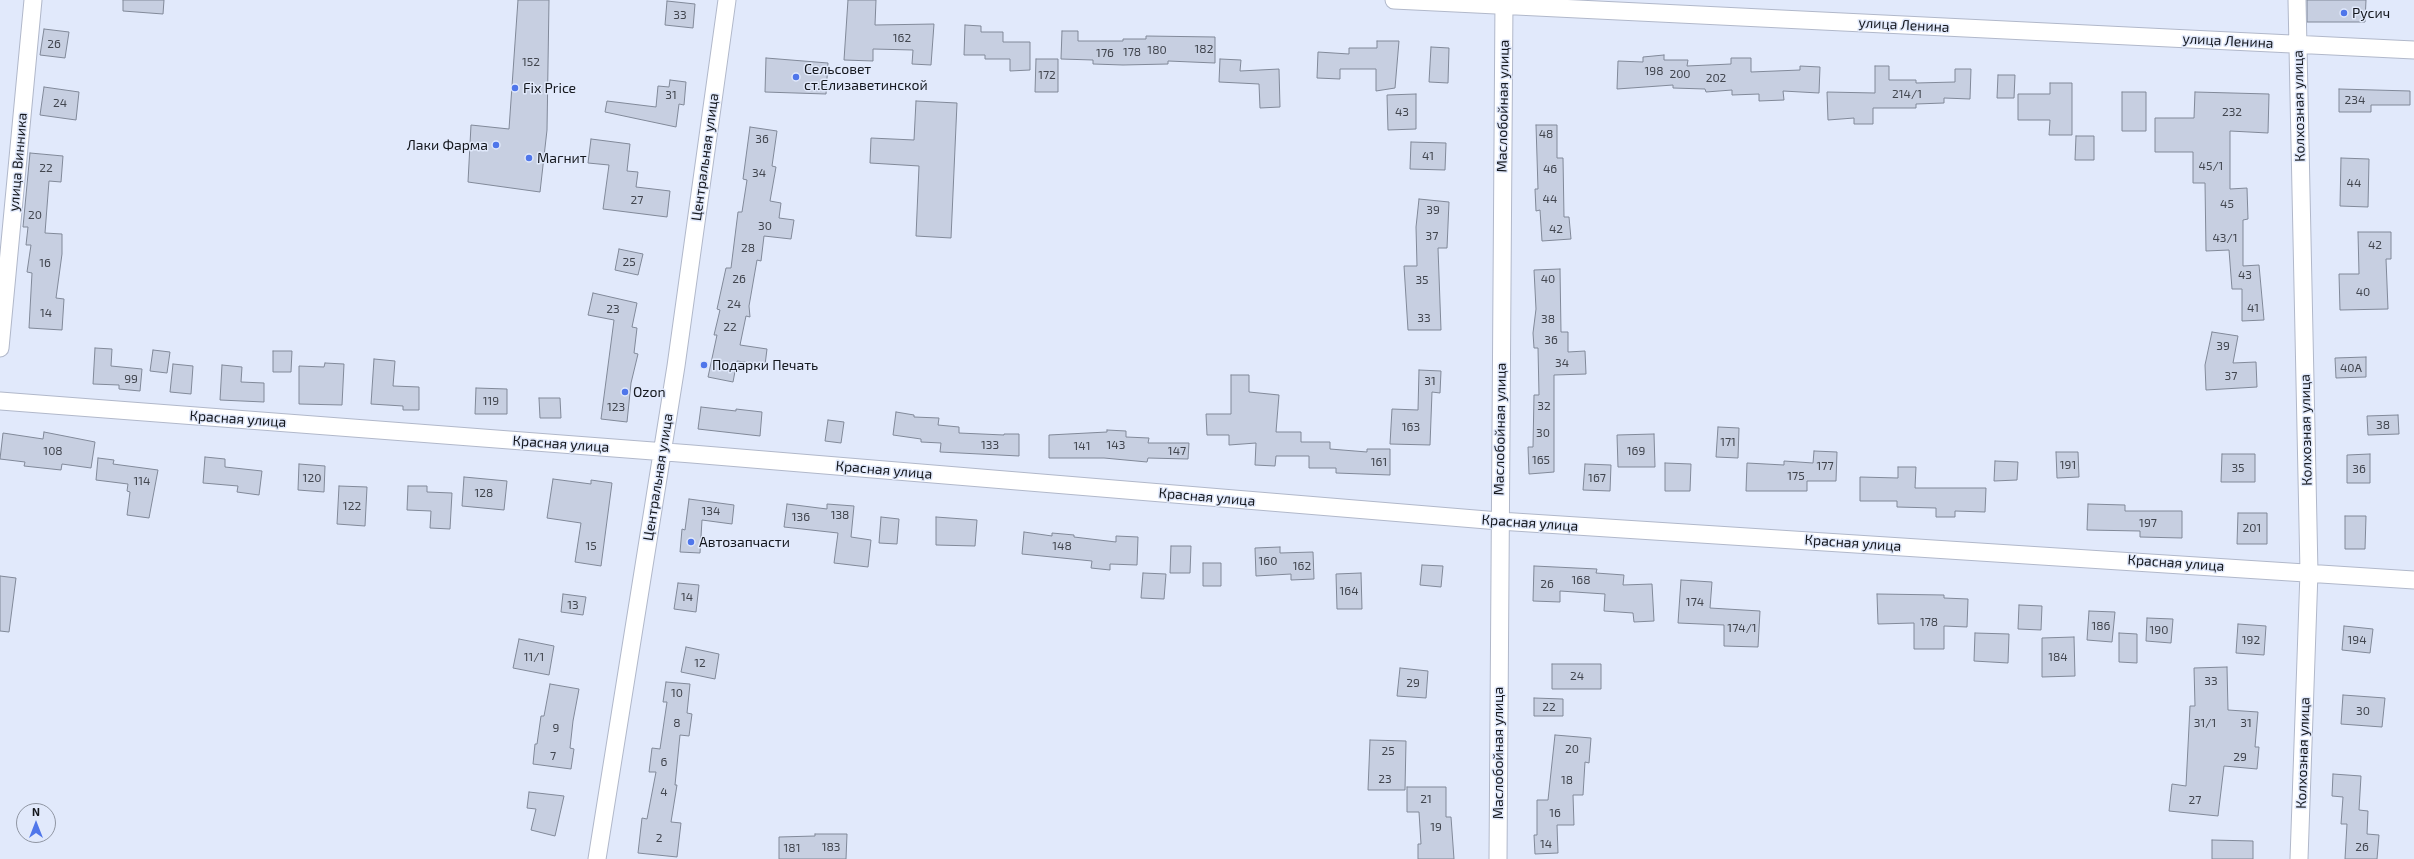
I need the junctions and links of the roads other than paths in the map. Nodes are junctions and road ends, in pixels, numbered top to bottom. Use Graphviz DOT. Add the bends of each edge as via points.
graph roads {
  1 [pos="33,0"];
  2 [pos="727,0"];
  3 [pos="1394,0"];
  4 [pos="2297,0"];
  5 [pos="1504,3"];
  6 [pos="2298,45"];
  7 [pos="2414,50"];
  8 [pos="0,348"];
  9 [pos="0,401"];
  10 [pos="662,452"];
  11 [pos="1499,521"];
  12 [pos="2309,572"];
  13 [pos="2414,580"];
  14 [pos="597,859"];
  15 [pos="1498,859"];
  16 [pos="2299,859"];
  1 -- 8 [label="street, улица Винника"];
  2 -- 10 [label="street, Центральная улица"];
  3 -- 5 [label="street, улица Ленина"];
  4 -- 6 [label="street, Колхозная улица"];
  5 -- 6 [label="street, улица Ленина"];
  5 -- 11 [label="street, Маслобойная улица"];
  6 -- 7 [label="street, улица Ленина"];
  6 -- 12 [label="street, Колхозная улица"];
  9 -- 10 [label="street, Красная улица"];
  10 -- 11 [label="street, Красная улица"];
  10 -- 14 [label="street, Центральная улица"];
  11 -- 12 [label="street, Красная улица"];
  11 -- 15 [label="street, Маслобойная улица"];
  12 -- 13 [label="street, Красная улица"];
  12 -- 16 [label="street, Колхозная улица"];
}
